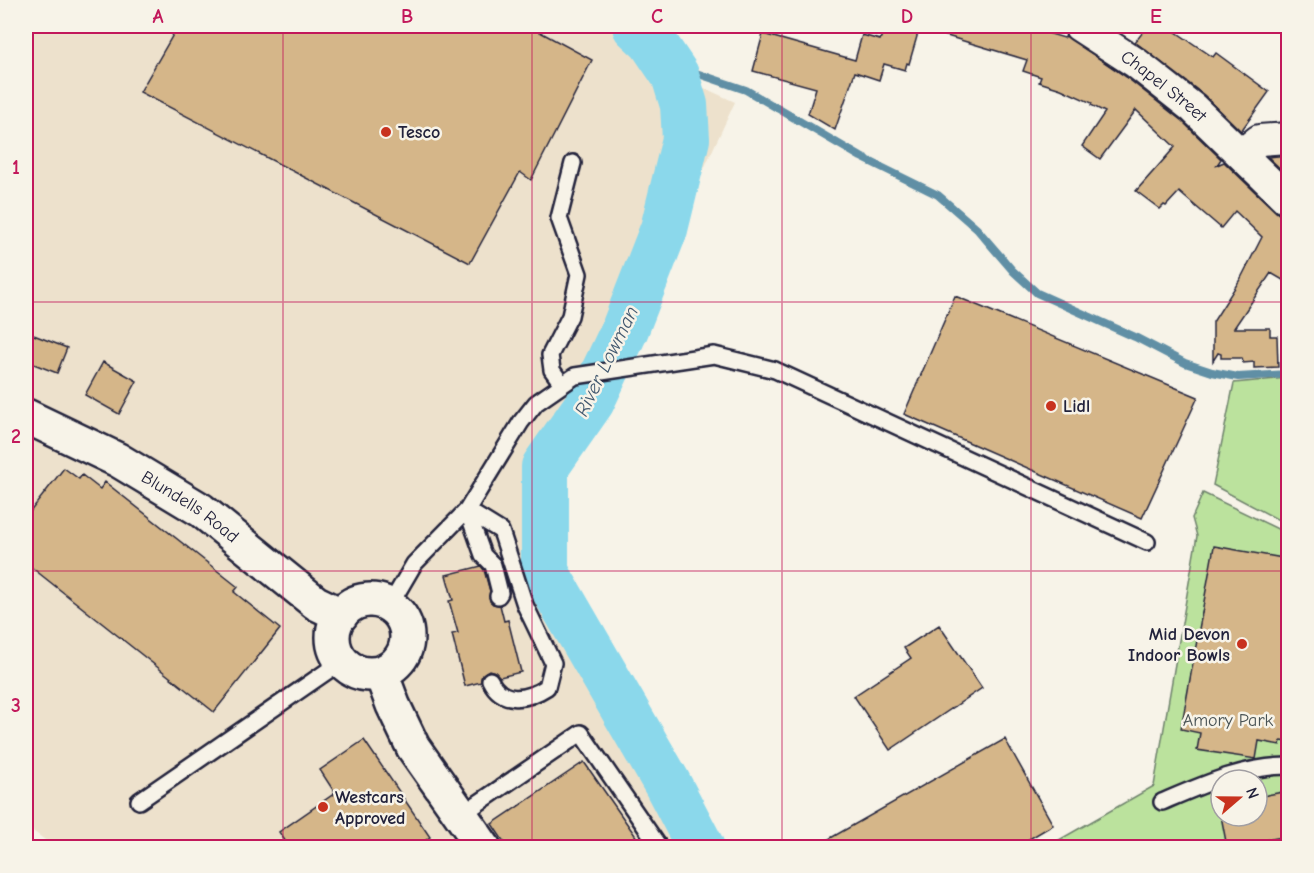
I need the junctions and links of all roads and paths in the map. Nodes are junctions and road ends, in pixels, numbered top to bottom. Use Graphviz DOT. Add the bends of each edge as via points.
graph roads {
  1 [pos="1079,26"];
  2 [pos="1288,138"];
  3 [pos="1242,154"];
  4 [pos="573,163"];
  5 [pos="1288,200"];
  6 [pos="562,384"];
  7 [pos="26,416"];
  8 [pos="467,510"];
  9 [pos="1147,542"];
  10 [pos="498,596"];
  11 [pos="390,605"];
  12 [pos="341,615"];
  13 [pos="342,661"];
  14 [pos="381,673"];
  15 [pos="490,680"];
  16 [pos="1288,766"];
  17 [pos="139,801"];
  18 [pos="1162,802"];
  19 [pos="462,815"];
  20 [pos="484,848"];
  21 [pos="660,848"];
  1 -- 3 [label="street, Chapel Street" via="1136,63"];
  2 -- 3 [label="street" via="1259,140"];
  3 -- 5 [label="street, Chapel Street"];
  4 -- 6 [label="lane" via="559,218 579,273 570,316 550,356 552,370"];
  6 -- 8 [label="lane" via="536,403 521,422"];
  6 -- 9 [label="lane" via="575,376 714,355 775,370"];
  7 -- 12 [label="street, Blundells Road" via="118,460 201,510 316,603"];
  8 -- 10 [label="lane" via="483,555 494,565"];
  8 -- 11 [label="lane" via="414,564"];
  8 -- 15 [label="lane" via="501,531 525,605 553,663 547,687 533,696 510,698 495,691"];
  11 -- 12 [label="street" via="369,599 357,602"];
  11 -- 14 [label="street" via="406,624 408,640 393,667"];
  12 -- 13 [label="street" via="333,635"];
  13 -- 14 [label="street" via="361,673"];
  13 -- 17 [label="lane"];
  14 -- 19 [label="street" via="413,747"];
  16 -- 18 [label="lane" via="1244,772"];
  19 -- 20 [label="street"];
  19 -- 21 [label="lane" via="581,732"];
}
